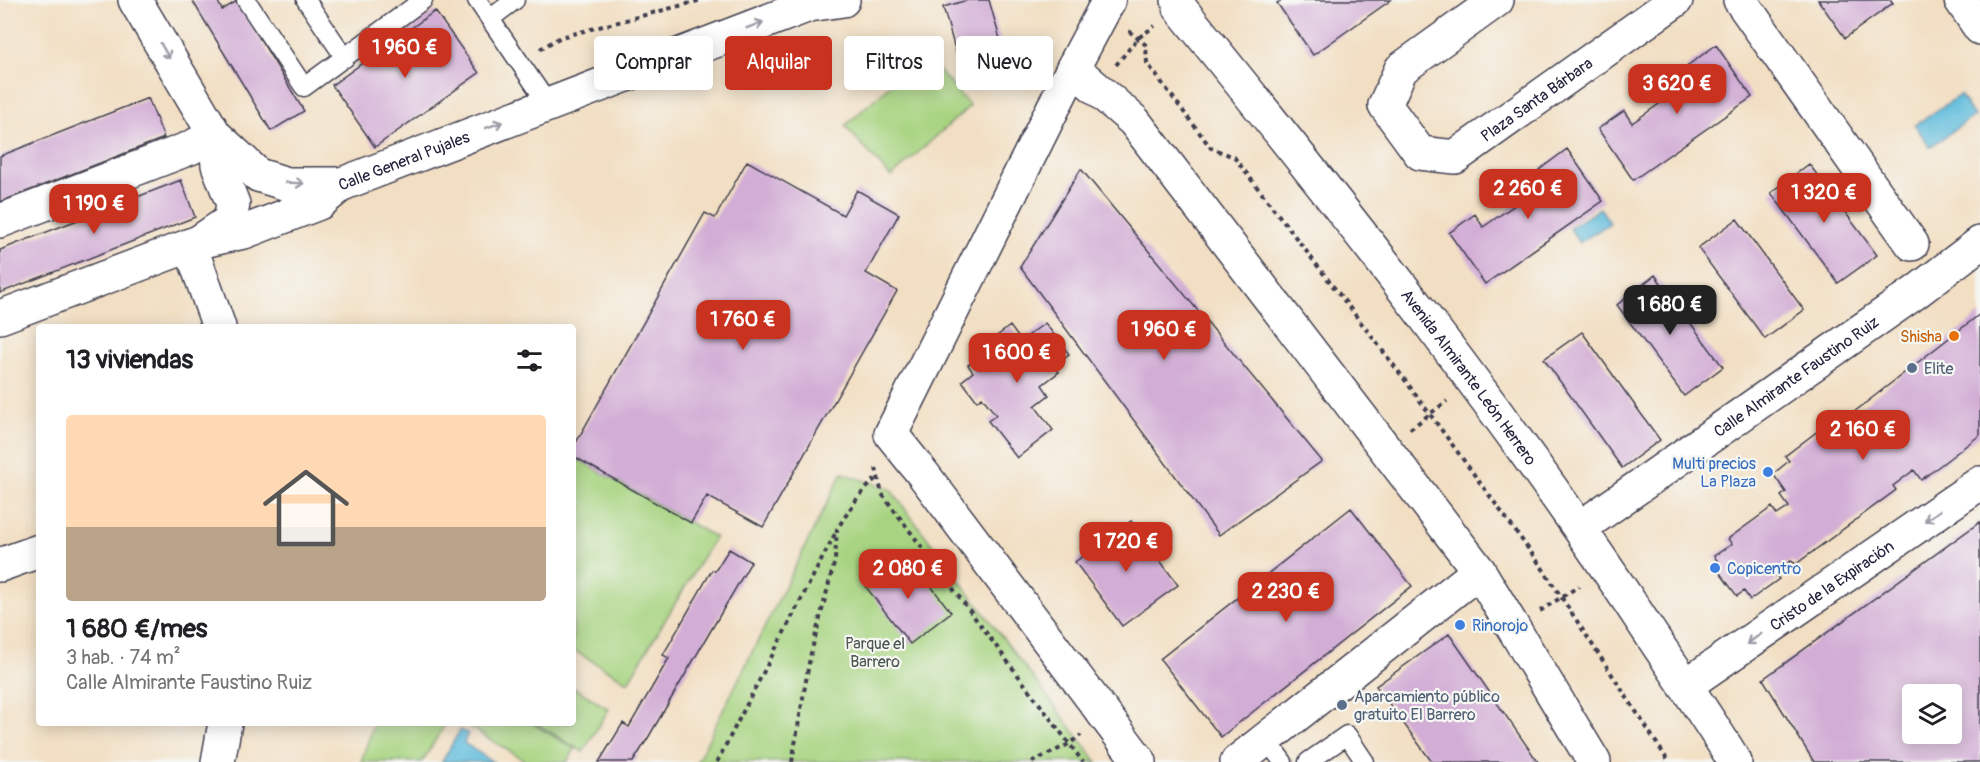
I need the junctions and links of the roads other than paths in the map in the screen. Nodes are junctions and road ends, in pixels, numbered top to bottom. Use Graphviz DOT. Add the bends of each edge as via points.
graph roads {
  1 [pos="135,0"];
  2 [pos="246,0"];
  3 [pos="306,0"];
  4 [pos="423,0"];
  5 [pos="477,0"];
  6 [pos="515,0"];
  7 [pos="843,0"];
  8 [pos="1497,0"];
  9 [pos="1676,0"];
  10 [pos="1740,0"];
  11 [pos="1961,0"];
  12 [pos="812,2"];
  13 [pos="1172,2"];
  14 [pos="1106,5"];
  15 [pos="399,7"];
  16 [pos="491,18"];
  17 [pos="1980,28"];
  18 [pos="345,58"];
  19 [pos="1085,79"];
  20 [pos="548,104"];
  21 [pos="215,135"];
  22 [pos="342,184"];
  23 [pos="0,221"];
  24 [pos="1980,243"];
  25 [pos="194,244"];
  26 [pos="1912,244"];
  27 [pos="0,317"];
  28 [pos="218,324"];
  29 [pos="1980,483"];
  30 [pos="1580,528"];
  31 [pos="36,551"];
  32 [pos="0,566"];
  33 [pos="1479,571"];
  34 [pos="1685,686"];
  35 [pos="224,726"];
  36 [pos="1274,751"];
  37 [pos="218,762"];
  38 [pos="1140,762"];
  39 [pos="1237,762"];
  40 [pos="1308,762"];
  41 [pos="1365,762"];
  42 [pos="1594,762"];
  43 [pos="1735,762"];
  1 -- 21 [label="street, one-way"];
  2 -- 18 [label="lane" via="304,87"];
  3 -- 18 [label="lane"];
  4 -- 15 [label="lane"];
  5 -- 16 [label="lane"];
  6 -- 16 [label="lane"];
  7 -- 12 [label="street"];
  8 -- 9 [label="street, Plaza Santa Bárbara" via="1401,69 1385,105 1420,153 1455,157"];
  10 -- 26 [label="street"];
  11 -- 17 [label="street"];
  20 -- 12 [label="street, Calle General Pujales, one-way"];
  13 -- 30 [label="street, Avenida Almirante León Herrero" via="1328,190"];
  14 -- 19 [label="street"];
  15 -- 18 [label="lane"];
  16 -- 20 [label="lane"];
  19 -- 33 [label="street" via="1134,121"];
  19 -- 38 [label="street" via="891,434"];
  22 -- 20 [label="street, Calle General Pujales, one-way"];
  21 -- 22 [label="street, one-way" via="258,175 287,184"];
  21 -- 23 [label="street"];
  21 -- 25 [label="street" via="218,165 233,204 230,221"];
  22 -- 25 [label="street, Calle General Pujales" via="319,203 244,232"];
  24 -- 30 [label="street, Calle Almirante Faustino Ruiz"];
  25 -- 27 [label="street, Calle General Pujales"];
  25 -- 28 [label="street"];
  29 -- 34 [label="street, Cristo de la Expiración, one-way"];
  30 -- 34 [label="street, Avenida Almirante León Herrero"];
  31 -- 32 [label="street"];
  33 -- 36 [label="street"];
  33 -- 42 [label="street"];
  34 -- 43 [label="street, Avenida Almirante León Herrero"];
  35 -- 37 [label="street"];
  36 -- 39 [label="street"];
  40 -- 41 [label="lane" via="1347,735"];
}
